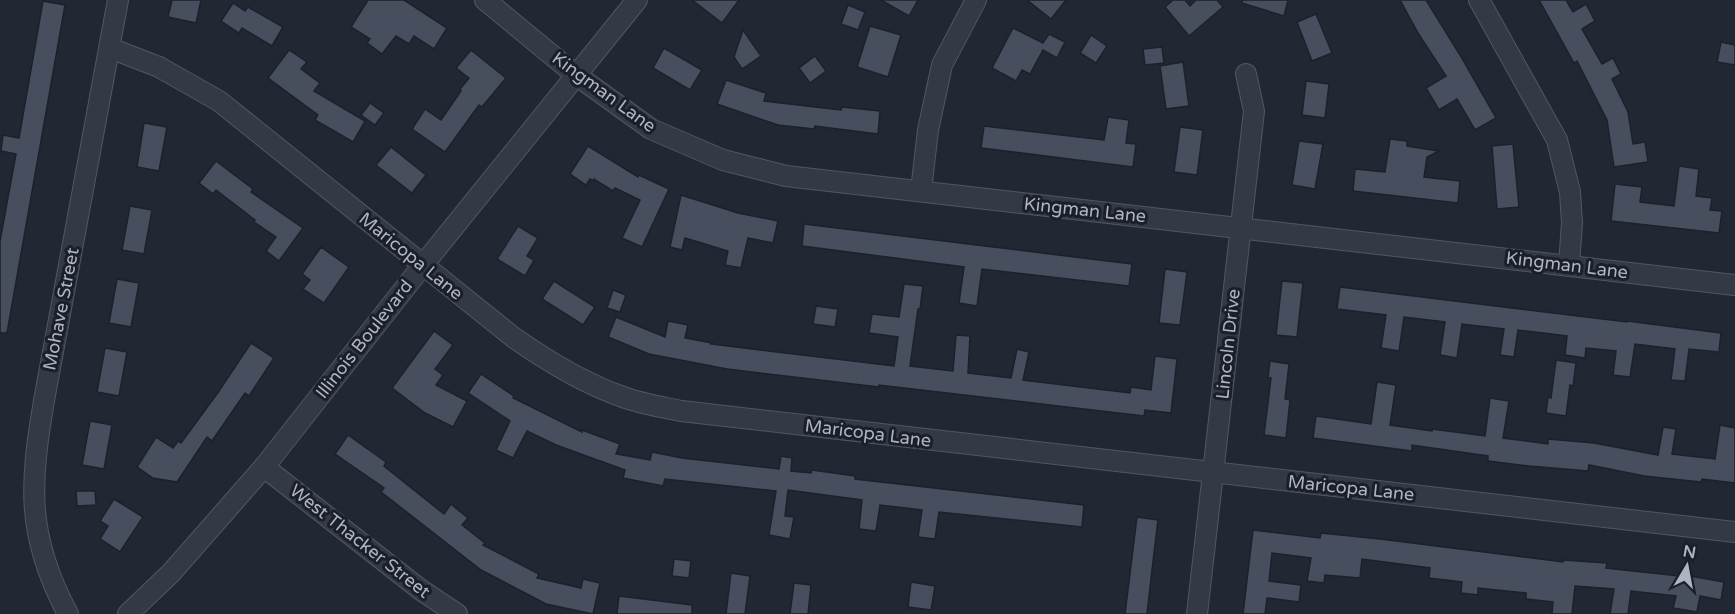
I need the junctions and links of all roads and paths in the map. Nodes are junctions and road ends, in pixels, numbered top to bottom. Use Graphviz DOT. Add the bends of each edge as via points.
graph roads {
  1 [pos="118,0"];
  2 [pos="484,0"];
  3 [pos="637,0"];
  4 [pos="976,0"];
  5 [pos="1479,0"];
  6 [pos="110,48"];
  7 [pos="1246,74"];
  8 [pos="576,75"];
  9 [pos="921,191"];
  10 [pos="1241,228"];
  11 [pos="423,265"];
  12 [pos="1569,265"];
  13 [pos="1735,285"];
  14 [pos="264,467"];
  15 [pos="1213,473"];
  16 [pos="1735,532"];
  17 [pos="68,614"];
  18 [pos="128,614"];
  19 [pos="457,614"];
  20 [pos="1197,614"];
  1 -- 6 [label="street, Mohave Street"];
  2 -- 8 [label="street, Kingman Lane"];
  3 -- 8 [label="street, Illinois Boulevard"];
  4 -- 9 [label="street" via="942,65"];
  5 -- 12 [label="street" via="1557,140 1570,192"];
  6 -- 11 [label="street, Maricopa Lane" via="159,67 219,101"];
  6 -- 17 [label="street, Mohave Street" via="36,445 33,496 40,543 48,572"];
  7 -- 10 [label="street, Lincoln Drive" via="1254,111"];
  8 -- 9 [label="street, Kingman Lane" via="651,129 723,160 786,176"];
  8 -- 11 [label="street, Illinois Boulevard"];
  9 -- 10 [label="street, Kingman Lane"];
  10 -- 12 [label="street, Kingman Lane"];
  10 -- 15 [label="street, Lincoln Drive"];
  11 -- 14 [label="street, Illinois Boulevard"];
  11 -- 15 [label="street, Maricopa Lane" via="534,353 603,390 650,405"];
  12 -- 13 [label="street, Kingman Lane"];
  14 -- 18 [label="street, Illinois Boulevard" via="171,573"];
  14 -- 19 [label="street, West Thacker Street"];
  15 -- 16 [label="street, Maricopa Lane"];
  15 -- 20 [label="street, Lincoln Drive"];
}
